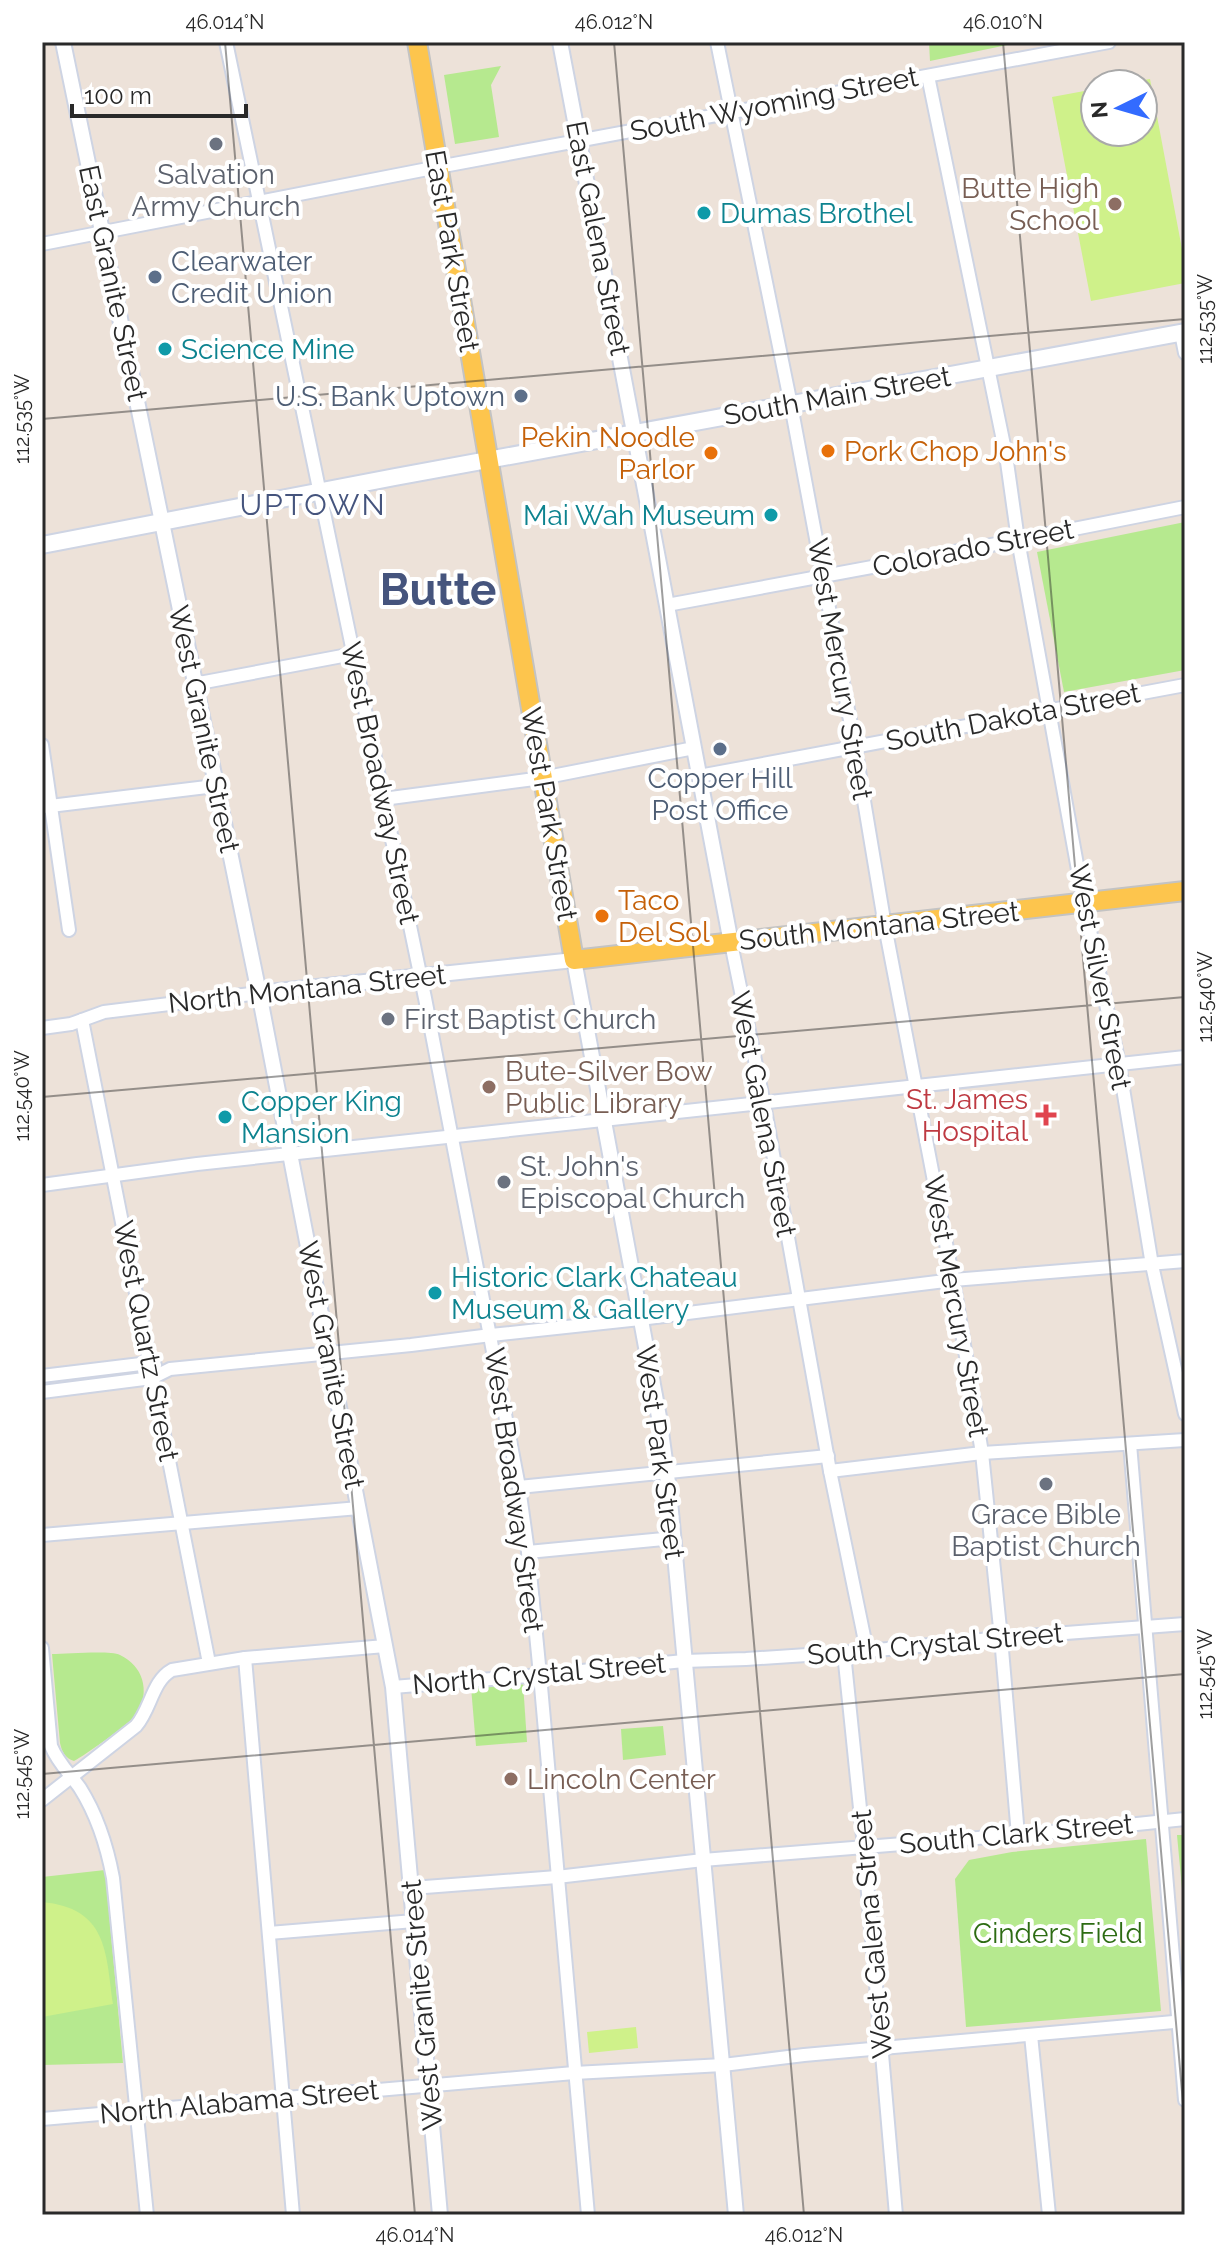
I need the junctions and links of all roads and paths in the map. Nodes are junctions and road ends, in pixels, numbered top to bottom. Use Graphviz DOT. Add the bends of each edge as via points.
graph roads {
  1 [pos="63,42"];
  2 [pos="226,42"];
  3 [pos="417,42"];
  4 [pos="560,42"];
  5 [pos="717,42"];
  6 [pos="1109,42"];
  7 [pos="928,76"];
  8 [pos="731,112"];
  9 [pos="579,141"];
  10 [pos="438,167"];
  11 [pos="259,202"];
  12 [pos="102,233"];
  13 [pos="42,244"];
  14 [pos="1183,332"];
  15 [pos="1185,353"];
  16 [pos="988,368"];
  17 [pos="791,405"];
  18 [pos="635,435"];
  19 [pos="488,460"];
  20 [pos="320,492"];
  21 [pos="1185,507"];
  22 [pos="163,523"];
  23 [pos="1018,540"];
  24 [pos="42,545"];
  25 [pos="823,576"];
  26 [pos="667,605"];
  27 [pos="353,654"];
  28 [pos="194,684"];
  29 [pos="1185,685"];
  30 [pos="1049,711"];
  31 [pos="42,745"];
  32 [pos="855,747"];
  33 [pos="694,748"];
  34 [pos="699,776"];
  35 [pos="542,778"];
  36 [pos="215,786"];
  37 [pos="383,799"];
  38 [pos="47,806"];
  39 [pos="1185,891"];
  40 [pos="1084,903"];
  41 [pos="885,926"];
  42 [pos="69,930"];
  43 [pos="731,943"];
  44 [pos="574,960"];
  45 [pos="420,975"];
  46 [pos="259,993"];
  47 [pos="82,1020"];
  48 [pos="42,1028"];
  49 [pos="1185,1057"];
  50 [pos="1119,1064"];
  51 [pos="915,1088"];
  52 [pos="764,1104"];
  53 [pos="604,1120"];
  54 [pos="452,1136"];
  55 [pos="290,1155"];
  56 [pos="113,1176"];
  57 [pos="42,1185"];
  58 [pos="1185,1261"];
  59 [pos="1152,1265"];
  60 [pos="953,1280"];
  61 [pos="798,1299"];
  62 [pos="640,1319"];
  63 [pos="491,1335"];
  64 [pos="329,1353"];
  65 [pos="149,1363"];
  66 [pos="170,1369"];
  67 [pos="42,1376"];
  68 [pos="152,1378"];
  69 [pos="42,1392"];
  70 [pos="1185,1414"];
  71 [pos="1185,1440"];
  72 [pos="1130,1444"];
  73 [pos="982,1453"];
  74 [pos="828,1456"];
  75 [pos="830,1471"];
  76 [pos="667,1472"];
  77 [pos="519,1487"];
  78 [pos="359,1508"];
  79 [pos="181,1522"];
  80 [pos="42,1535"];
  81 [pos="674,1538"];
  82 [pos="528,1552"];
  83 [pos="1185,1624"];
  84 [pos="1145,1628"];
  85 [pos="1001,1638"];
  86 [pos="385,1646"];
  87 [pos="42,1648"];
  88 [pos="867,1651"];
  89 [pos="844,1653"];
  90 [pos="245,1658"];
  91 [pos="684,1661"];
  92 [pos="209,1663"];
  93 [pos="540,1675"];
  94 [pos="393,1687"];
  95 [pos="71,1776"];
  96 [pos="42,1800"];
  97 [pos="1185,1819"];
  98 [pos="1161,1822"];
  99 [pos="1018,1835"];
  100 [pos="864,1847"];
  101 [pos="703,1860"];
  102 [pos="557,1877"];
  103 [pos="412,1888"];
  104 [pos="414,1921"];
  105 [pos="269,1933"];
  106 [pos="1182,2021"];
  107 [pos="1031,2035"];
  108 [pos="882,2048"];
  109 [pos="723,2065"];
  110 [pos="574,2073"];
  111 [pos="428,2086"];
  112 [pos="284,2100"];
  113 [pos="1185,2100"];
  114 [pos="137,2110"];
  115 [pos="42,2119"];
  116 [pos="147,2215"];
  117 [pos="293,2215"];
  118 [pos="440,2215"];
  119 [pos="588,2215"];
  120 [pos="736,2215"];
  121 [pos="896,2215"];
  122 [pos="1049,2215"];
  1 -- 12 [label="street, East Granite Street"];
  2 -- 11 [label="street, West Broadway Street"];
  3 -- 10 [label="main road, East Park Street"];
  4 -- 9 [label="street, East Galena Street"];
  5 -- 8 [label="street, West Mercury Street"];
  6 -- 7 [label="street, South Wyoming Street"];
  7 -- 8 [label="street, South Wyoming Street"];
  7 -- 16 [label="street, West Silver Street"];
  8 -- 9 [label="street, South Wyoming Street"];
  8 -- 17 [label="street, West Mercury Street"];
  9 -- 10 [label="street, South Wyoming Street"];
  9 -- 18 [label="street, East Galena Street"];
  10 -- 11 [label="street, South Wyoming Street"];
  10 -- 19 [label="main road, East Park Street"];
  11 -- 12 [label="street, South Wyoming Street"];
  11 -- 20 [label="street, West Broadway Street"];
  12 -- 13 [label="street, South Wyoming Street"];
  12 -- 22 [label="street, East Granite Street"];
  14 -- 15 [label="street"];
  14 -- 16 [label="main road, South Main Street"];
  16 -- 17 [label="main road, South Main Street"];
  16 -- 23 [label="street, West Silver Street"];
  17 -- 18 [label="main road, South Main Street"];
  17 -- 25 [label="street, West Mercury Street"];
  18 -- 19 [label="main road, South Main Street"];
  18 -- 26 [label="street, West Galena Street"];
  19 -- 20 [label="main road, South Main Street"];
  19 -- 35 [label="main road, West Park Street"];
  20 -- 22 [label="main road, South Main Street"];
  20 -- 27 [label="street, West Broadway Street"];
  21 -- 23 [label="street, Colorado Street"];
  22 -- 24 [label="main road, South Main Street"];
  22 -- 28 [label="street, West Granite Street"];
  23 -- 25 [label="street, Colorado Street"];
  23 -- 30 [label="street, West Silver Street"];
  25 -- 26 [label="street, Colorado Street"];
  25 -- 32 [label="street, West Mercury Street"];
  26 -- 33 [label="street, West Galena Street"];
  27 -- 28 [label="street"];
  27 -- 37 [label="street, West Broadway Street"];
  28 -- 36 [label="street, West Granite Street"];
  29 -- 30 [label="street, South Dakota Street"];
  30 -- 32 [label="street, South Dakota Street"];
  30 -- 40 [label="street, West Silver Street"];
  31 -- 38 [label="street"];
  32 -- 34 [label="street, South Dakota Street"];
  32 -- 41 [label="street, West Mercury Street"];
  33 -- 34 [label="street, West Galena Street"];
  33 -- 35 [label="street"];
  34 -- 43 [label="street, West Galena Street"];
  35 -- 37 [label="street"];
  35 -- 44 [label="main road, West Park Street"];
  36 -- 38 [label="street"];
  36 -- 46 [label="street, West Granite Street"];
  37 -- 45 [label="street, West Broadway Street"];
  38 -- 42 [label="street"];
  39 -- 40 [label="main road, South Montana Street"];
  40 -- 41 [label="main road, South Montana Street"];
  40 -- 50 [label="street, West Silver Street"];
  41 -- 43 [label="main road, South Montana Street"];
  41 -- 51 [label="street, West Mercury Street"];
  43 -- 44 [label="main road, South Montana Street"];
  43 -- 52 [label="street, West Galena Street"];
  44 -- 45 [label="street, North Montana Street"];
  44 -- 53 [label="street, West Park Street"];
  45 -- 46 [label="street, North Montana Street"];
  45 -- 54 [label="street, West Broadway Street"];
  46 -- 47 [label="street, North Montana Street" via="104,1012"];
  46 -- 55 [label="street, West Granite Street"];
  47 -- 48 [label="street, North Montana Street"];
  47 -- 56 [label="street, West Quartz Street"];
  49 -- 50 [label="street"];
  50 -- 51 [label="street"];
  50 -- 59 [label="street, West Silver Street"];
  51 -- 52 [label="street"];
  51 -- 60 [label="street, West Mercury Street"];
  52 -- 53 [label="street"];
  52 -- 61 [label="street, West Galena Street"];
  53 -- 54 [label="street"];
  53 -- 62 [label="street, West Park Street"];
  54 -- 55 [label="street"];
  54 -- 63 [label="street, West Broadway Street"];
  55 -- 56 [label="street"];
  55 -- 64 [label="street, West Granite Street"];
  56 -- 57 [label="street"];
  56 -- 65 [label="street, West Quartz Street"];
  58 -- 59 [label="street"];
  59 -- 60 [label="street"];
  59 -- 70 [label="street, West Silver Street"];
  60 -- 61 [label="street"];
  60 -- 73 [label="street, West Mercury Street"];
  61 -- 62 [label="street"];
  61 -- 74 [label="street, West Galena Street"];
  62 -- 63 [label="street"];
  62 -- 76 [label="street, West Park Street"];
  63 -- 64 [label="street"];
  63 -- 77 [label="street, West Broadway Street"];
  64 -- 66 [label="street"];
  64 -- 78 [label="street, West Granite Street"];
  65 -- 66 [label="street"];
  65 -- 67 [label="street"];
  65 -- 68 [label="street, West Quartz Street"];
  66 -- 68 [label="street"];
  68 -- 69 [label="street"];
  68 -- 79 [label="street, West Quartz Street"];
  71 -- 72 [label="street"];
  72 -- 73 [label="street"];
  72 -- 84 [label="street"];
  73 -- 75 [label="street"];
  73 -- 85 [label="street, West Mercury Street"];
  74 -- 75 [label="street, West Galena Street"];
  74 -- 76 [label="street"];
  75 -- 88 [label="street, West Galena Street"];
  76 -- 77 [label="street"];
  76 -- 81 [label="street, West Park Street"];
  77 -- 82 [label="street, West Broadway Street"];
  78 -- 79 [label="street"];
  78 -- 86 [label="street, West Granite Street"];
  79 -- 80 [label="street"];
  79 -- 92 [label="street, West Quartz Street"];
  81 -- 82 [label="street"];
  81 -- 91 [label="street, West Park Street"];
  82 -- 93 [label="street, West Broadway Street"];
  83 -- 84 [label="street, South Crystal Street"];
  84 -- 85 [label="street, South Crystal Street"];
  84 -- 98 [label="street"];
  85 -- 88 [label="street, South Crystal Street"];
  85 -- 99 [label="street, West Mercury Street"];
  86 -- 90 [label="street, North Crystal Street"];
  86 -- 94 [label="street, West Granite Street"];
  87 -- 95 [label="street" via="49,1736 57,1759"];
  88 -- 89 [label="street, South Crystal Street"];
  89 -- 91 [label="street, South Crystal Street"];
  89 -- 100 [label="street, West Galena Street"];
  90 -- 92 [label="street, North Crystal Street"];
  90 -- 105 [label="street"];
  91 -- 93 [label="street, North Crystal Street"];
  91 -- 101 [label="street, West Park Street"];
  92 -- 95 [label="street, North Crystal Street" via="166,1673 136,1726"];
  93 -- 94 [label="street, North Crystal Street"];
  93 -- 102 [label="street, West Broadway Street"];
  94 -- 103 [label="street, West Granite Street"];
  95 -- 96 [label="street, North Crystal Street"];
  95 -- 114 [label="street" via="92,1810 110,1863"];
  97 -- 98 [label="street, South Clark Street"];
  98 -- 99 [label="street, South Clark Street"];
  98 -- 106 [label="street"];
  99 -- 100 [label="street, South Clark Street"];
  100 -- 101 [label="street, South Clark Street"];
  100 -- 108 [label="street, West Galena Street"];
  101 -- 102 [label="street, South Clark Street"];
  101 -- 109 [label="street, West Park Street"];
  102 -- 103 [label="street, South Clark Street"];
  102 -- 110 [label="street, West Broadway Street"];
  103 -- 104 [label="street, West Granite Street"];
  104 -- 105 [label="street"];
  104 -- 111 [label="street, West Granite Street"];
  105 -- 112 [label="street"];
  106 -- 107 [label="street, North Alabama Street"];
  106 -- 113 [label="street"];
  107 -- 108 [label="street, North Alabama Street"];
  107 -- 122 [label="street"];
  108 -- 109 [label="street, North Alabama Street"];
  108 -- 121 [label="street, West Galena Street"];
  109 -- 110 [label="street, North Alabama Street"];
  109 -- 120 [label="street, West Park Street"];
  110 -- 111 [label="street, North Alabama Street"];
  110 -- 119 [label="street, West Broadway Street"];
  111 -- 112 [label="street, North Alabama Street"];
  111 -- 118 [label="street, West Granite Street"];
  112 -- 114 [label="street, North Alabama Street"];
  112 -- 117 [label="street"];
  114 -- 115 [label="street, North Alabama Street"];
  114 -- 116 [label="street"];
}
